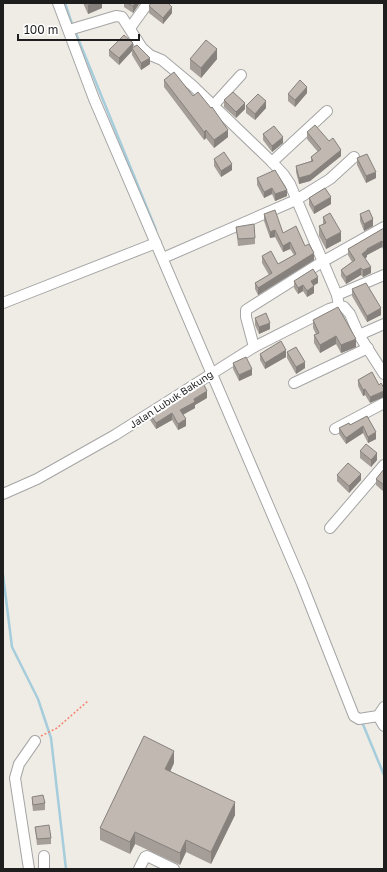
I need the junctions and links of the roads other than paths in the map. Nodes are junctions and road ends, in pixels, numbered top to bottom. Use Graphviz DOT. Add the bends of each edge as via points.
graph roads {
  1 [pos="58,3"];
  2 [pos="148,3"];
  3 [pos="130,28"];
  4 [pos="70,30"];
  5 [pos="242,75"];
  6 [pos="212,107"];
  7 [pos="326,111"];
  8 [pos="354,157"];
  9 [pos="272,162"];
  10 [pos="296,200"];
  11 [pos="384,227"];
  12 [pos="156,244"];
  13 [pos="164,258"];
  14 [pos="322,262"];
  15 [pos="384,275"];
  16 [pos="337,294"];
  17 [pos="3,303"];
  18 [pos="339,306"];
  19 [pos="384,324"];
  20 [pos="359,335"];
  21 [pos="254,347"];
  22 [pos="368,348"];
  23 [pos="212,372"];
  24 [pos="384,374"];
  25 [pos="294,383"];
  26 [pos="384,403"];
  27 [pos="335,429"];
  28 [pos="384,465"];
  29 [pos="6,493"];
  30 [pos="330,528"];
  31 [pos="384,707"];
  32 [pos="376,716"];
  33 [pos="384,726"];
  34 [pos="38,739"];
  35 [pos="44,856"];
  36 [pos="29,869"];
  37 [pos="44,869"];
  38 [pos="139,869"];
  39 [pos="174,869"];
  1 -- 4 [label="street"];
  2 -- 3 [label="street"];
  3 -- 4 [label="street" via="122,17 116,16"];
  3 -- 6 [label="street" via="142,48 174,70"];
  4 -- 12 [label="street" via="94,99"];
  5 -- 6 [label="street"];
  6 -- 9 [label="street"];
  7 -- 9 [label="street"];
  8 -- 10 [label="street" via="330,180"];
  9 -- 10 [label="street" via="284,175"];
  10 -- 13 [label="street"];
  10 -- 14 [label="street"];
  11 -- 14 [label="street"];
  12 -- 13 [label="street"];
  12 -- 17 [label="street"];
  13 -- 23 [label="street"];
  14 -- 16 [label="street"];
  14 -- 21 [label="street" via="246,310"];
  15 -- 16 [label="street"];
  16 -- 18 [label="street"];
  18 -- 20 [label="street" via="344,307 350,314"];
  18 -- 21 [label="street, Jalan Lubuk Bakung"];
  19 -- 20 [label="street"];
  20 -- 22 [label="street"];
  21 -- 23 [label="street, Jalan Lubuk Bakung"];
  22 -- 24 [label="street"];
  22 -- 25 [label="street"];
  23 -- 29 [label="street, Jalan Lubuk Bakung" via="115,435 37,479"];
  23 -- 32 [label="street" via="357,718"];
  26 -- 27 [label="street"];
  28 -- 30 [label="street"];
  31 -- 32 [label="street"];
  32 -- 33 [label="street"];
  34 -- 36 [label="street" via="21,760 15,778"];
  35 -- 37 [label="street"];
  38 -- 39 [label="street" via="144,857 147,856"];
}
